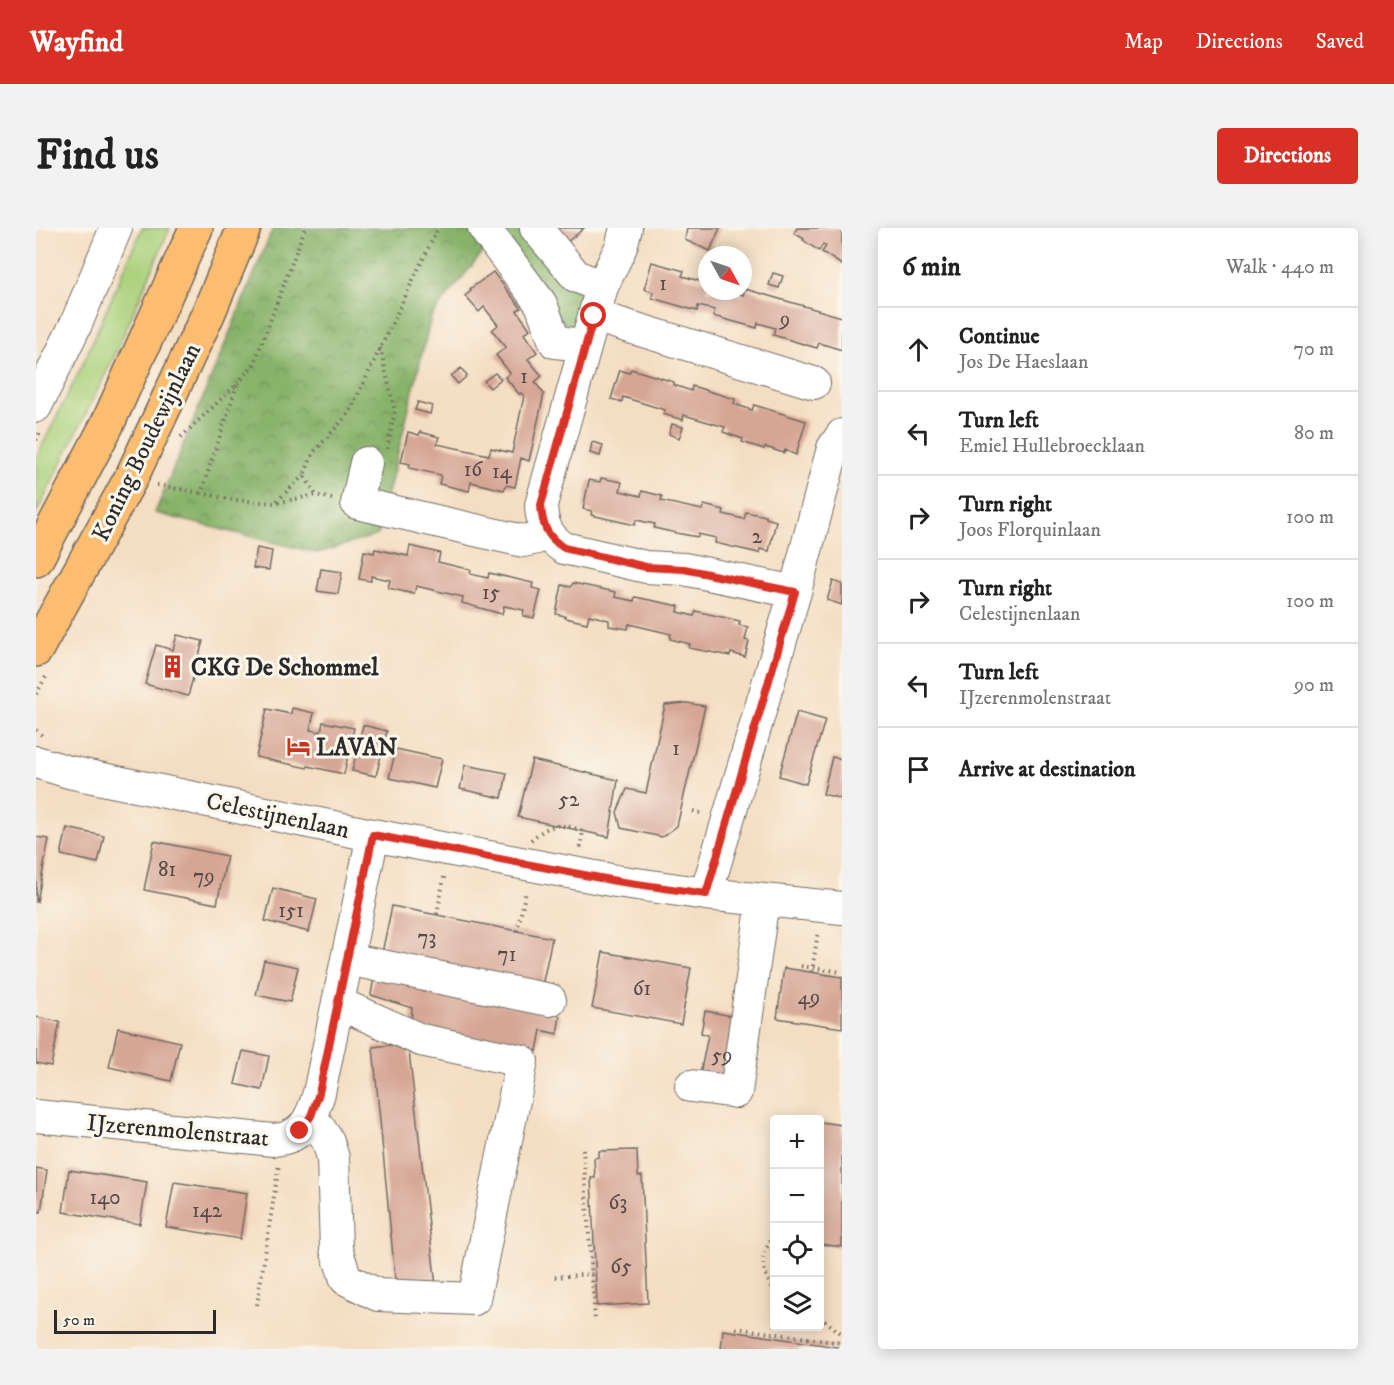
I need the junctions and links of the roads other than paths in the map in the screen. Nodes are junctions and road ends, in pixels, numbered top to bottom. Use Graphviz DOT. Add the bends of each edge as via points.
graph roads {
  1 [pos="116,228"];
  2 [pos="196,228"];
  3 [pos="244,228"];
  4 [pos="484,228"];
  5 [pos="536,228"];
  6 [pos="626,228"];
  7 [pos="594,316"];
  8 [pos="814,383"];
  9 [pos="36,406"];
  10 [pos="842,435"];
  11 [pos="376,459"];
  12 [pos="546,532"];
  13 [pos="36,560"];
  14 [pos="795,592"];
  15 [pos="36,650"];
  16 [pos="36,762"];
  17 [pos="373,835"];
  18 [pos="706,894"];
  19 [pos="763,900"];
  20 [pos="832,907"];
  21 [pos="347,959"];
  22 [pos="550,1000"];
  23 [pos="338,1003"];
  24 [pos="690,1086"];
  25 [pos="36,1116"];
  26 [pos="311,1116"];
  1 -- 9 [label="street"];
  2 -- 13 [label="highway, Koning Boudewijnlaan" via="107,425"];
  3 -- 15 [label="highway, Koning Boudewijnlaan" via="132,477"];
  4 -- 7 [label="street" via="541,304 555,342"];
  5 -- 7 [label="street" via="576,276"];
  6 -- 7 [label="street"];
  7 -- 8 [label="street"];
  7 -- 12 [label="street" via="541,505"];
  10 -- 14 [label="street" via="833,448"];
  11 -- 12 [label="street" via="337,500 523,541"];
  12 -- 14 [label="street" via="564,548 646,567 684,569"];
  14 -- 18 [label="street"];
  16 -- 17 [label="street, Celestijnenlaan"];
  17 -- 18 [label="street, Celestijnenlaan" via="450,849 528,856 616,881"];
  17 -- 21 [label="street, IJzerenmolenstraat"];
  18 -- 19 [label="street, Celestijnenlaan"];
  19 -- 20 [label="street, Celestijnenlaan"];
  19 -- 24 [label="street" via="736,1092"];
  21 -- 22 [label="street"];
  21 -- 23 [label="street, IJzerenmolenstraat"];
  23 -- 26 [label="street, IJzerenmolenstraat"];
  23 -- 26 [label="street" via="421,1040 522,1061 474,1299 378,1295 345,1279 336,1249 333,1158 328,1141"];
  25 -- 26 [label="street, IJzerenmolenstraat" via="273,1140 300,1131"];
}
